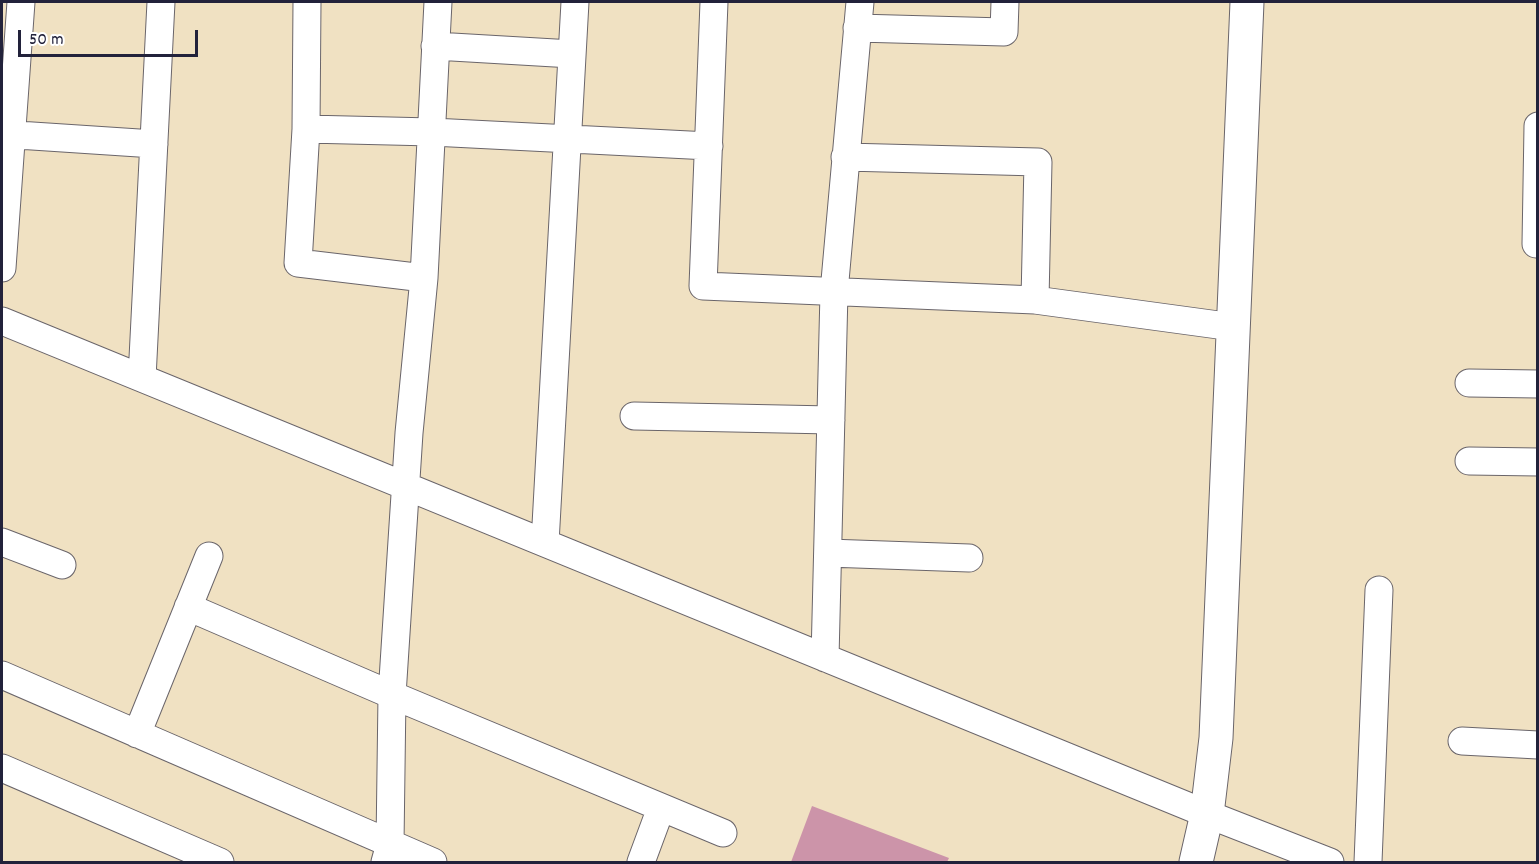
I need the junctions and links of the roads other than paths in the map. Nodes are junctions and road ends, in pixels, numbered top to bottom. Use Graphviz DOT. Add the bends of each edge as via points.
graph roads {
  1 [pos="21,2"];
  2 [pos="161,2"];
  3 [pos="307,2"];
  4 [pos="438,2"];
  5 [pos="575,2"];
  6 [pos="714,2"];
  7 [pos="1005,2"];
  8 [pos="1247,2"];
  9 [pos="859,15"];
  10 [pos="435,46"];
  11 [pos="572,54"];
  12 [pos="1538,126"];
  13 [pos="306,129"];
  14 [pos="432,132"];
  15 [pos="6,134"];
  16 [pos="567,139"];
  17 [pos="154,144"];
  18 [pos="709,146"];
  19 [pos="845,157"];
  20 [pos="1538,244"];
  21 [pos="2,268"];
  22 [pos="424,278"];
  23 [pos="834,291"];
  24 [pos="1035,300"];
  25 [pos="2,321"];
  26 [pos="1233,327"];
  27 [pos="142,378"];
  28 [pos="1469,383"];
  29 [pos="1538,384"];
  30 [pos="634,416"];
  31 [pos="831,420"];
  32 [pos="1469,460"];
  33 [pos="1538,462"];
  34 [pos="405,486"];
  35 [pos="2,542"];
  36 [pos="545,543"];
  37 [pos="828,553"];
  38 [pos="209,556"];
  39 [pos="969,558"];
  40 [pos="62,565"];
  41 [pos="1379,590"];
  42 [pos="188,607"];
  43 [pos="825,658"];
  44 [pos="2,675"];
  45 [pos="392,695"];
  46 [pos="137,734"];
  47 [pos="1462,741"];
  48 [pos="1538,745"];
  49 [pos="2,768"];
  50 [pos="662,808"];
  51 [pos="1207,814"];
  52 [pos="723,833"];
  53 [pos="388,854"];
  54 [pos="220,862"];
  55 [pos="433,862"];
  56 [pos="641,862"];
  57 [pos="1196,862"];
  58 [pos="1330,862"];
  59 [pos="1368,862"];
  1 -- 15 [label="street"];
  2 -- 17 [label="street"];
  3 -- 13 [label="street"];
  4 -- 10 [label="street"];
  5 -- 11 [label="street"];
  6 -- 18 [label="street"];
  7 -- 9 [label="street" via="1004,32"];
  8 -- 26 [label="street"];
  9 -- 19 [label="street"];
  10 -- 11 [label="street"];
  10 -- 14 [label="street"];
  11 -- 16 [label="street"];
  12 -- 20 [label="street"];
  13 -- 14 [label="street"];
  13 -- 22 [label="street" via="298,263"];
  14 -- 16 [label="street"];
  14 -- 22 [label="street"];
  15 -- 17 [label="street"];
  15 -- 21 [label="street"];
  16 -- 18 [label="street"];
  16 -- 36 [label="street"];
  17 -- 27 [label="street"];
  18 -- 23 [label="street" via="703,286"];
  19 -- 23 [label="street"];
  19 -- 24 [label="street" via="1038,162"];
  22 -- 34 [label="street"];
  23 -- 24 [label="street"];
  23 -- 31 [label="street"];
  24 -- 26 [label="street"];
  25 -- 27 [label="street"];
  26 -- 51 [label="street" via="1216,738"];
  27 -- 34 [label="street"];
  28 -- 29 [label="street"];
  30 -- 31 [label="street"];
  31 -- 37 [label="street"];
  32 -- 33 [label="street"];
  34 -- 36 [label="street"];
  34 -- 45 [label="street"];
  35 -- 40 [label="street"];
  36 -- 43 [label="street"];
  37 -- 39 [label="street"];
  37 -- 43 [label="street"];
  38 -- 42 [label="street"];
  41 -- 59 [label="street"];
  42 -- 45 [label="street"];
  42 -- 46 [label="street"];
  43 -- 51 [label="street"];
  44 -- 46 [label="street"];
  45 -- 50 [label="street"];
  45 -- 53 [label="street"];
  46 -- 53 [label="street"];
  47 -- 48 [label="street"];
  49 -- 54 [label="street"];
  50 -- 52 [label="street"];
  50 -- 56 [label="street"];
  51 -- 57 [label="street"];
  51 -- 58 [label="street"];
  53 -- 55 [label="street"];
}
